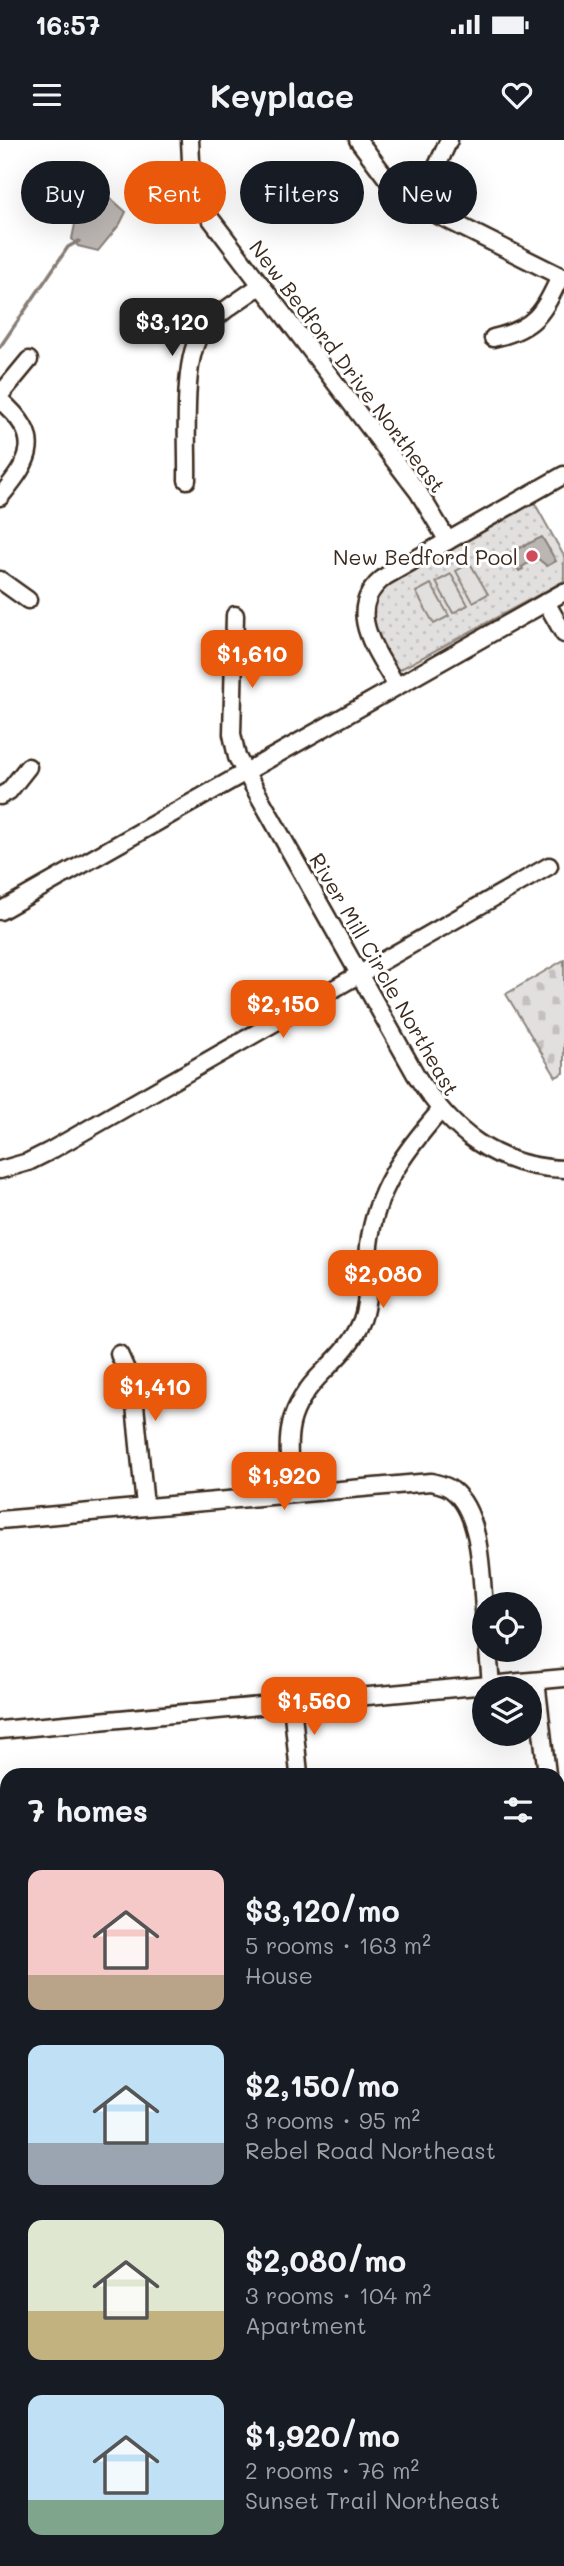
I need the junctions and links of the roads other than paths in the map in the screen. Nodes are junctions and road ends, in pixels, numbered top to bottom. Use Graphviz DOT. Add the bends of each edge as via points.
graph roads {
  1 [pos="190,140"];
  2 [pos="358,140"];
  3 [pos="449,140"];
  4 [pos="439,161"];
  5 [pos="378,167"];
  6 [pos="456,224"];
  7 [pos="562,277"];
  8 [pos="261,285"];
  9 [pos="493,338"];
  10 [pos="29,359"];
  11 [pos="0,395"];
  12 [pos="0,400"];
  13 [pos="564,475"];
  14 [pos="187,480"];
  15 [pos="0,497"];
  16 [pos="447,541"];
  17 [pos="0,580"];
  18 [pos="564,592"];
  19 [pos="28,600"];
  20 [pos="546,602"];
  21 [pos="235,615"];
  22 [pos="564,634"];
  23 [pos="396,685"];
  24 [pos="28,767"];
  25 [pos="245,772"];
  26 [pos="0,796"];
  27 [pos="549,866"];
  28 [pos="0,911"];
  29 [pos="360,975"];
  30 [pos="440,1111"];
  31 [pos="564,1169"];
  32 [pos="0,1170"];
  33 [pos="119,1354"];
  34 [pos="292,1493"];
  35 [pos="145,1506"];
  36 [pos="0,1520"];
  37 [pos="481,1592"];
  38 [pos="564,1678"];
  39 [pos="542,1680"];
  40 [pos="472,1687"];
  41 [pos="292,1703"];
  42 [pos="0,1730"];
  43 [pos="542,1732"];
  44 [pos="298,1768"];
  45 [pos="546,1768"];
  1 -- 8 [label="street, New Bedford Drive Northeast" via="195,195"];
  2 -- 5 [label="street"];
  3 -- 4 [label="street"];
  6 -- 7 [label="street"];
  7 -- 9 [label="street" via="536,320"];
  8 -- 14 [label="street" via="211,323 195,344 189,371"];
  8 -- 16 [label="street, New Bedford Drive Northeast" via="419,493"];
  10 -- 11 [label="street"];
  12 -- 15 [label="street" via="22,421 29,444 24,467"];
  13 -- 16 [label="street"];
  16 -- 23 [label="street" via="378,582 365,604 367,631"];
  17 -- 19 [label="street"];
  18 -- 20 [label="street"];
  20 -- 22 [label="street"];
  20 -- 23 [label="street"];
  21 -- 25 [label="street, River Mill Circle Northeast" via="232,734"];
  23 -- 25 [label="street"];
  24 -- 26 [label="street"];
  25 -- 28 [label="street"];
  25 -- 29 [label="street, River Mill Circle Northeast"];
  27 -- 29 [label="street"];
  29 -- 30 [label="street, River Mill Circle Northeast"];
  29 -- 32 [label="street" via="48,1152"];
  30 -- 31 [label="street, River Mill Circle Northeast" via="499,1155"];
  30 -- 34 [label="street" via="403,1154 379,1200 370,1238 365,1312 356,1333 309,1387 293,1413 289,1434"];
  33 -- 35 [label="street" via="133,1385"];
  34 -- 35 [label="street"];
  34 -- 37 [label="street" via="420,1481 452,1489 472,1520"];
  35 -- 36 [label="street"];
  38 -- 39 [label="street"];
  40 -- 41 [label="street"];
  41 -- 42 [label="street"];
  41 -- 44 [label="street"];
  43 -- 45 [label="street"];
}
